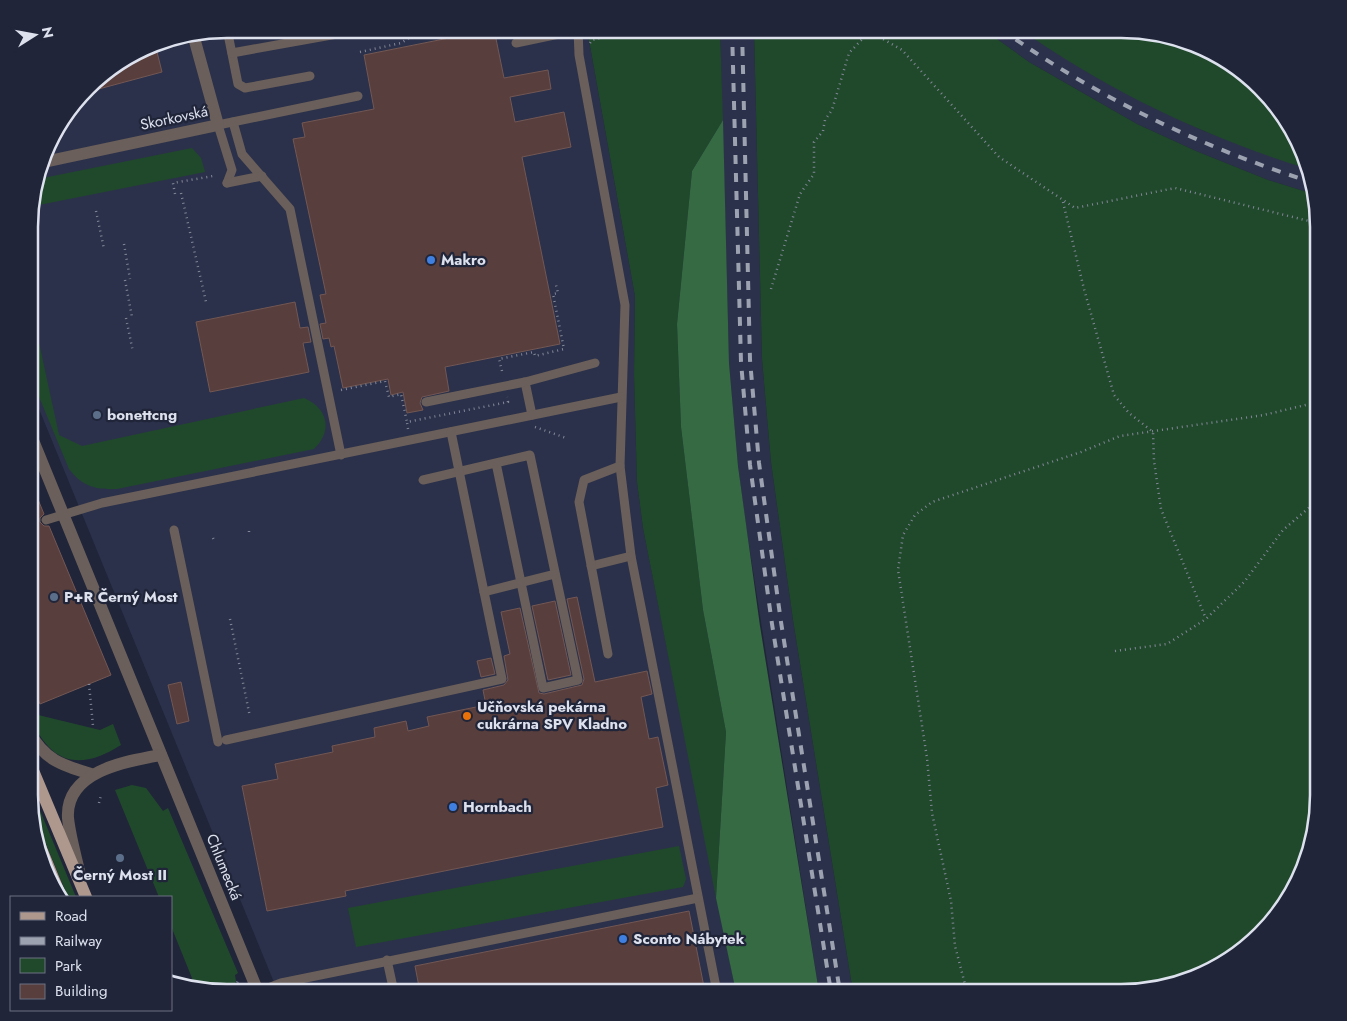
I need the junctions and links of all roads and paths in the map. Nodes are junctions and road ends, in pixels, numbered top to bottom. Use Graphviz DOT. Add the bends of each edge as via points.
graph roads {
  1 [pos="229,38"];
  2 [pos="315,38"];
  3 [pos="410,38"];
  4 [pos="538,38"];
  5 [pos="578,38"];
  6 [pos="600,38"];
  7 [pos="863,38"];
  8 [pos="882,38"];
  9 [pos="195,40"];
  10 [pos="516,43"];
  11 [pos="360,52"];
  12 [pos="232,53"];
  13 [pos="579,55"];
  14 [pos="310,76"];
  15 [pos="358,96"];
  16 [pos="232,122"];
  17 [pos="218,125"];
  18 [pos="50,161"];
  19 [pos="213,176"];
  20 [pos="262,176"];
  21 [pos="181,193"];
  22 [pos="175,194"];
  23 [pos="1063,200"];
  24 [pos="96,211"];
  25 [pos="1310,221"];
  26 [pos="124,244"];
  27 [pos="104,249"];
  28 [pos="130,279"];
  29 [pos="125,280"];
  30 [pos="556,284"];
  31 [pos="771,289"];
  32 [pos="206,302"];
  33 [pos="132,317"];
  34 [pos="126,318"];
  35 [pos="133,352"];
  36 [pos="595,363"];
  37 [pos="502,372"];
  38 [pos="339,381"];
  39 [pos="525,382"];
  40 [pos="341,390"];
  41 [pos="506,393"];
  42 [pos="621,397"];
  43 [pos="342,399"];
  44 [pos="426,402"];
  45 [pos="1310,404"];
  46 [pos="532,415"];
  47 [pos="407,422"];
  48 [pos="451,432"];
  49 [pos="1153,432"];
  50 [pos="410,440"];
  51 [pos="38,453"];
  52 [pos="341,454"];
  53 [pos="496,463"];
  54 [pos="620,466"];
  55 [pos="459,472"];
  56 [pos="423,480"];
  57 [pos="1310,507"];
  58 [pos="63,514"];
  59 [pos="46,520"];
  60 [pos="174,530"];
  61 [pos="631,556"];
  62 [pos="591,566"];
  63 [pos="555,574"];
  64 [pos="521,583"];
  65 [pos="484,592"];
  66 [pos="230,619"];
  67 [pos="1206,619"];
  68 [pos="1115,651"];
  69 [pos="608,654"];
  70 [pos="89,684"];
  71 [pos="250,717"];
  72 [pos="93,726"];
  73 [pos="38,746"];
  74 [pos="161,754"];
  75 [pos="90,774"];
  76 [pos="38,782"];
  77 [pos="101,796"];
  78 [pos="99,803"];
  79 [pos="85,895"];
  80 [pos="698,898"];
  81 [pos="387,960"];
  82 [pos="240,977"];
  83 [pos="237,984"];
  84 [pos="255,984"];
  85 [pos="278,984"];
  86 [pos="392,984"];
  87 [pos="715,984"];
  88 [pos="965,984"];
  1 -- 12 [label="lane"];
  2 -- 12 [label="lane"];
  3 -- 11 [label="path"];
  4 -- 10 [label="lane"];
  5 -- 13 [label="lane"];
  6 -- 13 [label="path" via="592,40"];
  7 -- 31 [label="path" via="849,53 832,110 814,142 814,174 800,194"];
  8 -- 23 [label="path" via="902,50 999,157"];
  9 -- 17 [label="street, Skorkovská"];
  12 -- 14 [label="lane" via="238,84 245,88"];
  13 -- 42 [label="lane" via="625,305"];
  15 -- 16 [label="lane"];
  16 -- 17 [label="lane"];
  16 -- 20 [label="lane" via="242,154"];
  17 -- 18 [label="street, Skorkovská"];
  17 -- 20 [label="lane" via="232,170 227,183"];
  19 -- 22 [label="path" via="173,184"];
  20 -- 52 [label="lane" via="290,209"];
  21 -- 32 [label="path"];
  23 -- 25 [label="path" via="1074,208 1176,188"];
  23 -- 49 [label="path" via="1114,396"];
  24 -- 27 [label="path"];
  26 -- 28 [label="path"];
  29 -- 33 [label="path"];
  30 -- 37 [label="path" via="558,293 553,294 564,350 499,359"];
  34 -- 35 [label="path"];
  36 -- 39 [label="lane"];
  38 -- 40 [label="path"];
  39 -- 44 [label="lane"];
  39 -- 46 [label="lane"];
  40 -- 43 [label="path"];
  40 -- 47 [label="path" via="385,381 389,397 401,394"];
  41 -- 47 [label="path" via="508,402"];
  42 -- 46 [label="lane"];
  42 -- 54 [label="lane"];
  45 -- 49 [label="path" via="1264,415"];
  46 -- 48 [label="lane"];
  47 -- 50 [label="path"];
  48 -- 50 [label="lane"];
  48 -- 55 [label="lane"];
  49 -- 67 [label="path" via="1161,509"];
  49 -- 88 [label="path" via="1120,436 946,496 915,515 902,535 898,570 927,758 932,813 951,901 955,946"];
  50 -- 52 [label="lane"];
  51 -- 58 [label="street, Chlumecká"];
  52 -- 58 [label="lane" via="102,503"];
  53 -- 55 [label="lane"];
  53 -- 63 [label="lane" via="530,455"];
  53 -- 64 [label="lane"];
  54 -- 61 [label="lane"];
  54 -- 62 [label="lane" via="584,480 579,502"];
  55 -- 56 [label="lane"];
  55 -- 65 [label="lane"];
  57 -- 67 [label="path" via="1283,530 1245,581"];
  58 -- 59 [label="lane"];
  58 -- 74 [label="street, Chlumecká"];
  60 -- 65 [label="lane" via="222,741 502,679"];
  61 -- 62 [label="lane"];
  61 -- 80 [label="lane"];
  62 -- 69 [label="lane"];
  63 -- 64 [label="lane"];
  63 -- 64 [label="lane" via="578,680 543,688"];
  64 -- 65 [label="lane"];
  66 -- 71 [label="path"];
  67 -- 68 [label="path" via="1167,644"];
  70 -- 72 [label="path"];
  73 -- 75 [label="street" via="53,760"];
  74 -- 75 [label="street"];
  74 -- 84 [label="street, Chlumecká"];
  75 -- 79 [label="street" via="72,797 68,818"];
  76 -- 79 [label="main road"];
  77 -- 78 [label="path"];
  80 -- 81 [label="lane"];
  80 -- 87 [label="lane"];
  81 -- 85 [label="lane"];
  81 -- 86 [label="lane"];
  82 -- 83 [label="path"];
}
